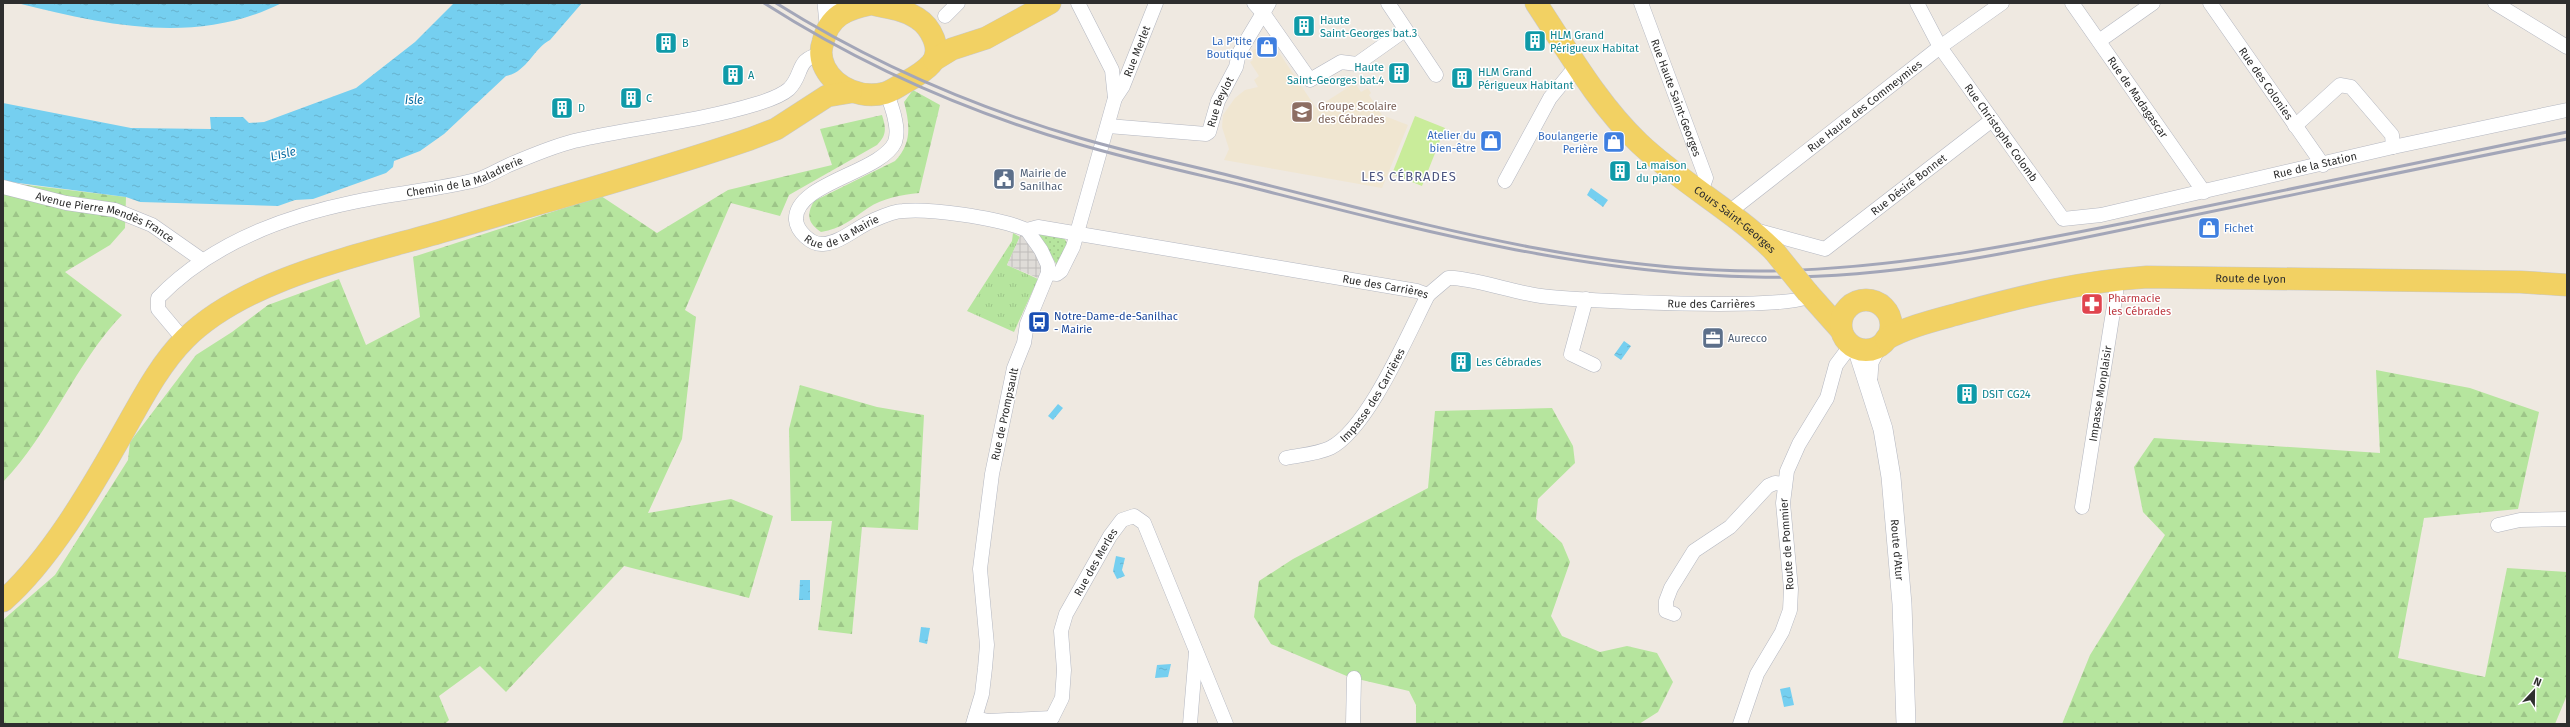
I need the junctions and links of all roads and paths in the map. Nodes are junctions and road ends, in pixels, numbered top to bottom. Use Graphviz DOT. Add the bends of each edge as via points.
graph roads {
  1 [pos="870,3"];
  2 [pos="958,3"];
  3 [pos="1050,3"];
  4 [pos="1078,3"];
  5 [pos="1156,3"];
  6 [pos="1388,3"];
  7 [pos="1536,3"];
  8 [pos="1640,3"];
  9 [pos="1917,3"];
  10 [pos="2002,3"];
  11 [pos="2072,3"];
  12 [pos="2153,3"];
  13 [pos="2210,3"];
  14 [pos="2495,3"];
  15 [pos="1262,6"];
  16 [pos="828,13"];
  17 [pos="938,23"];
  18 [pos="1405,30"];
  19 [pos="986,38"];
  20 [pos="2099,41"];
  21 [pos="1940,47"];
  22 [pos="2567,47"];
  23 [pos="934,60"];
  24 [pos="823,61"];
  25 [pos="1578,65"];
  26 [pos="1436,75"];
  27 [pos="851,92"];
  28 [pos="886,93"];
  29 [pos="1115,98"];
  30 [pos="2567,110"];
  31 [pos="1992,120"];
  32 [pos="1108,126"];
  33 [pos="2295,126"];
  34 [pos="776,129"];
  35 [pos="2393,147"];
  36 [pos="2323,165"];
  37 [pos="1505,181"];
  38 [pos="3,187"];
  39 [pos="1701,192"];
  40 [pos="2204,192"];
  41 [pos="1729,212"];
  42 [pos="2063,219"];
  43 [pos="1752,229"];
  44 [pos="1027,230"];
  45 [pos="1078,234"];
  46 [pos="202,260"];
  47 [pos="1048,273"];
  48 [pos="2116,279"];
  49 [pos="2567,285"];
  50 [pos="1809,294"];
  51 [pos="1428,295"];
  52 [pos="1586,299"];
  53 [pos="1850,305"];
  54 [pos="1882,306"];
  55 [pos="1938,320"];
  56 [pos="184,340"];
  57 [pos="1862,342"];
  58 [pos="1594,365"];
  59 [pos="1286,458"];
  60 [pos="1784,484"];
  61 [pos="2082,507"];
  62 [pos="2567,520"];
  63 [pos="2498,525"];
  64 [pos="3,601"];
  65 [pos="1674,614"];
  66 [pos="1196,652"];
  67 [pos="1354,678"];
  68 [pos="974,721"];
  69 [pos="1052,721"];
  70 [pos="1190,724"];
  71 [pos="1226,724"];
  72 [pos="1353,724"];
  73 [pos="1740,724"];
  74 [pos="1906,724"];
  1 -- 16 [label="main road"];
  1 -- 17 [label="main road"];
  2 -- 17 [label="street"];
  3 -- 19 [label="main road"];
  4 -- 29 [label="street" via="1112,70"];
  5 -- 29 [label="street, Rue Merlet" via="1123,86"];
  6 -- 18 [label="street"];
  7 -- 25 [label="main road, Cours Saint-Georges"];
  8 -- 39 [label="street, Rue Haute Saint-Georges" via="1706,178"];
  9 -- 21 [label="street, Rue Christophe Colomb"];
  10 -- 21 [label="street, Rue Haute des Commeymies"];
  11 -- 20 [label="street, Rue de Madagascar"];
  12 -- 20 [label="street"];
  13 -- 33 [label="street, Rue des Colonies"];
  14 -- 22 [label="street"];
  15 -- 18 [label="street" via="1310,80 1341,62 1357,64"];
  15 -- 32 [label="street, Rue Beylot" via="1239,53 1236,67 1218,101 1209,132 1206,134"];
  16 -- 24 [label="main road"];
  17 -- 19 [label="main road" via="939,36 958,40"];
  17 -- 23 [label="main road"];
  18 -- 26 [label="street"];
  19 -- 23 [label="main road" via="952,49"];
  20 -- 40 [label="street, Rue de Madagascar"];
  21 -- 31 [label="street, Rue Christophe Colomb"];
  21 -- 41 [label="street, Rue Haute des Commeymies"];
  23 -- 28 [label="main road" via="920,74"];
  24 -- 27 [label="main road" via="836,81"];
  24 -- 34 [label="main road" via="811,96"];
  24 -- 46 [label="street, Chemin de la Maladrerie" via="809,56 803,62 789,89 756,104 573,141 535,154 478,179 298,215 226,246"];
  25 -- 37 [label="street" via="1550,98"];
  25 -- 39 [label="main road, Cours Saint-Georges" via="1619,122 1639,142"];
  27 -- 28 [label="main road" via="872,95"];
  27 -- 34 [label="main road" via="827,96"];
  28 -- 44 [label="street, Rue de la Mairie" via="896,123 897,134 894,143 886,153 811,194 802,203 796,220 800,231 808,239 821,244 835,241 862,225 901,211 956,214 1015,225"];
  29 -- 32 [label="street"];
  30 -- 35 [label="street, Rue de la Station"];
  31 -- 42 [label="street, Rue Christophe Colomb"];
  31 -- 43 [label="street, Rue Désiré Bonnet" via="1825,249"];
  32 -- 45 [label="street"];
  33 -- 35 [label="street" via="2340,85 2345,84 2352,87 2392,135"];
  33 -- 36 [label="street, Rue des Colonies"];
  34 -- 56 [label="main road" via="708,154 341,261 269,285 205,322"];
  35 -- 36 [label="street, Rue de la Station"];
  36 -- 40 [label="street, Rue de la Station"];
  38 -- 46 [label="street, Avenue Pierre Mendès France" via="66,203 115,210 152,225"];
  39 -- 41 [label="main road, Cours Saint-Georges"];
  40 -- 42 [label="street, Rue de la Station" via="2101,215"];
  41 -- 43 [label="main road, Cours Saint-Georges"];
  43 -- 50 [label="main road, Cours Saint-Georges, bridge" via="1774,251"];
  44 -- 45 [label="street, Rue des Carrières" via="1038,227"];
  44 -- 47 [label="street" via="1046,261"];
  45 -- 47 [label="street" via="1061,271 1057,274"];
  45 -- 51 [label="street, Rue des Carrières" via="1417,290"];
  46 -- 56 [label="street, Chemin de la Maladrerie" via="170,285 156,304 158,310"];
  47 -- 68 [label="street, Rue de Prompsault" via="1027,324 1024,343 1014,368 992,474 980,569 987,645"];
  48 -- 49 [label="main road, Route de Lyon" via="2148,277 2468,281"];
  48 -- 55 [label="main road, Route de Lyon" via="2058,289"];
  48 -- 61 [label="street, Impasse Monplaisir" via="2116,293"];
  50 -- 52 [label="street, Rue des Carrières" via="1797,302 1756,304"];
  50 -- 53 [label="main road, Cours Saint-Georges" via="1830,305"];
  50 -- 57 [label="main road, Cours Saint-Georges"];
  51 -- 52 [label="street, Rue des Carrières" via="1448,278 1454,278 1541,296"];
  51 -- 59 [label="street, Impasse des Carrières" via="1375,398 1346,435 1330,448"];
  52 -- 58 [label="street" via="1571,354"];
  53 -- 54 [label="main road" via="1863,300 1876,302"];
  53 -- 57 [label="main road" via="1842,316"];
  54 -- 55 [label="main road, Route de Lyon" via="1911,319"];
  54 -- 57 [label="main road" via="1890,318 1891,326"];
  55 -- 57 [label="main road, Route de Lyon"];
  56 -- 64 [label="main road" via="145,394 66,524 37,563"];
  57 -- 60 [label="street, Route de Pommier" via="1836,365 1827,398 1791,459"];
  57 -- 74 [label="main road, Route d'Atur" via="1868,378 1883,429 1891,477 1902,604"];
  60 -- 65 [label="street" via="1775,483 1768,486 1730,527 1694,552 1679,574 1666,601 1666,611"];
  60 -- 73 [label="street, Route de Pommier" via="1790,610 1782,632 1757,674"];
  62 -- 63 [label="street" via="2520,520"];
  66 -- 69 [label="street, Rue des Merles" via="1144,523 1134,516 1126,517 1110,536 1066,614 1061,631 1064,670 1062,698"];
  66 -- 70 [label="street"];
  66 -- 71 [label="street, Rue des Merles"];
  67 -- 72 [label="street"];
  68 -- 69 [label="street, Rue des Merles"];
}
